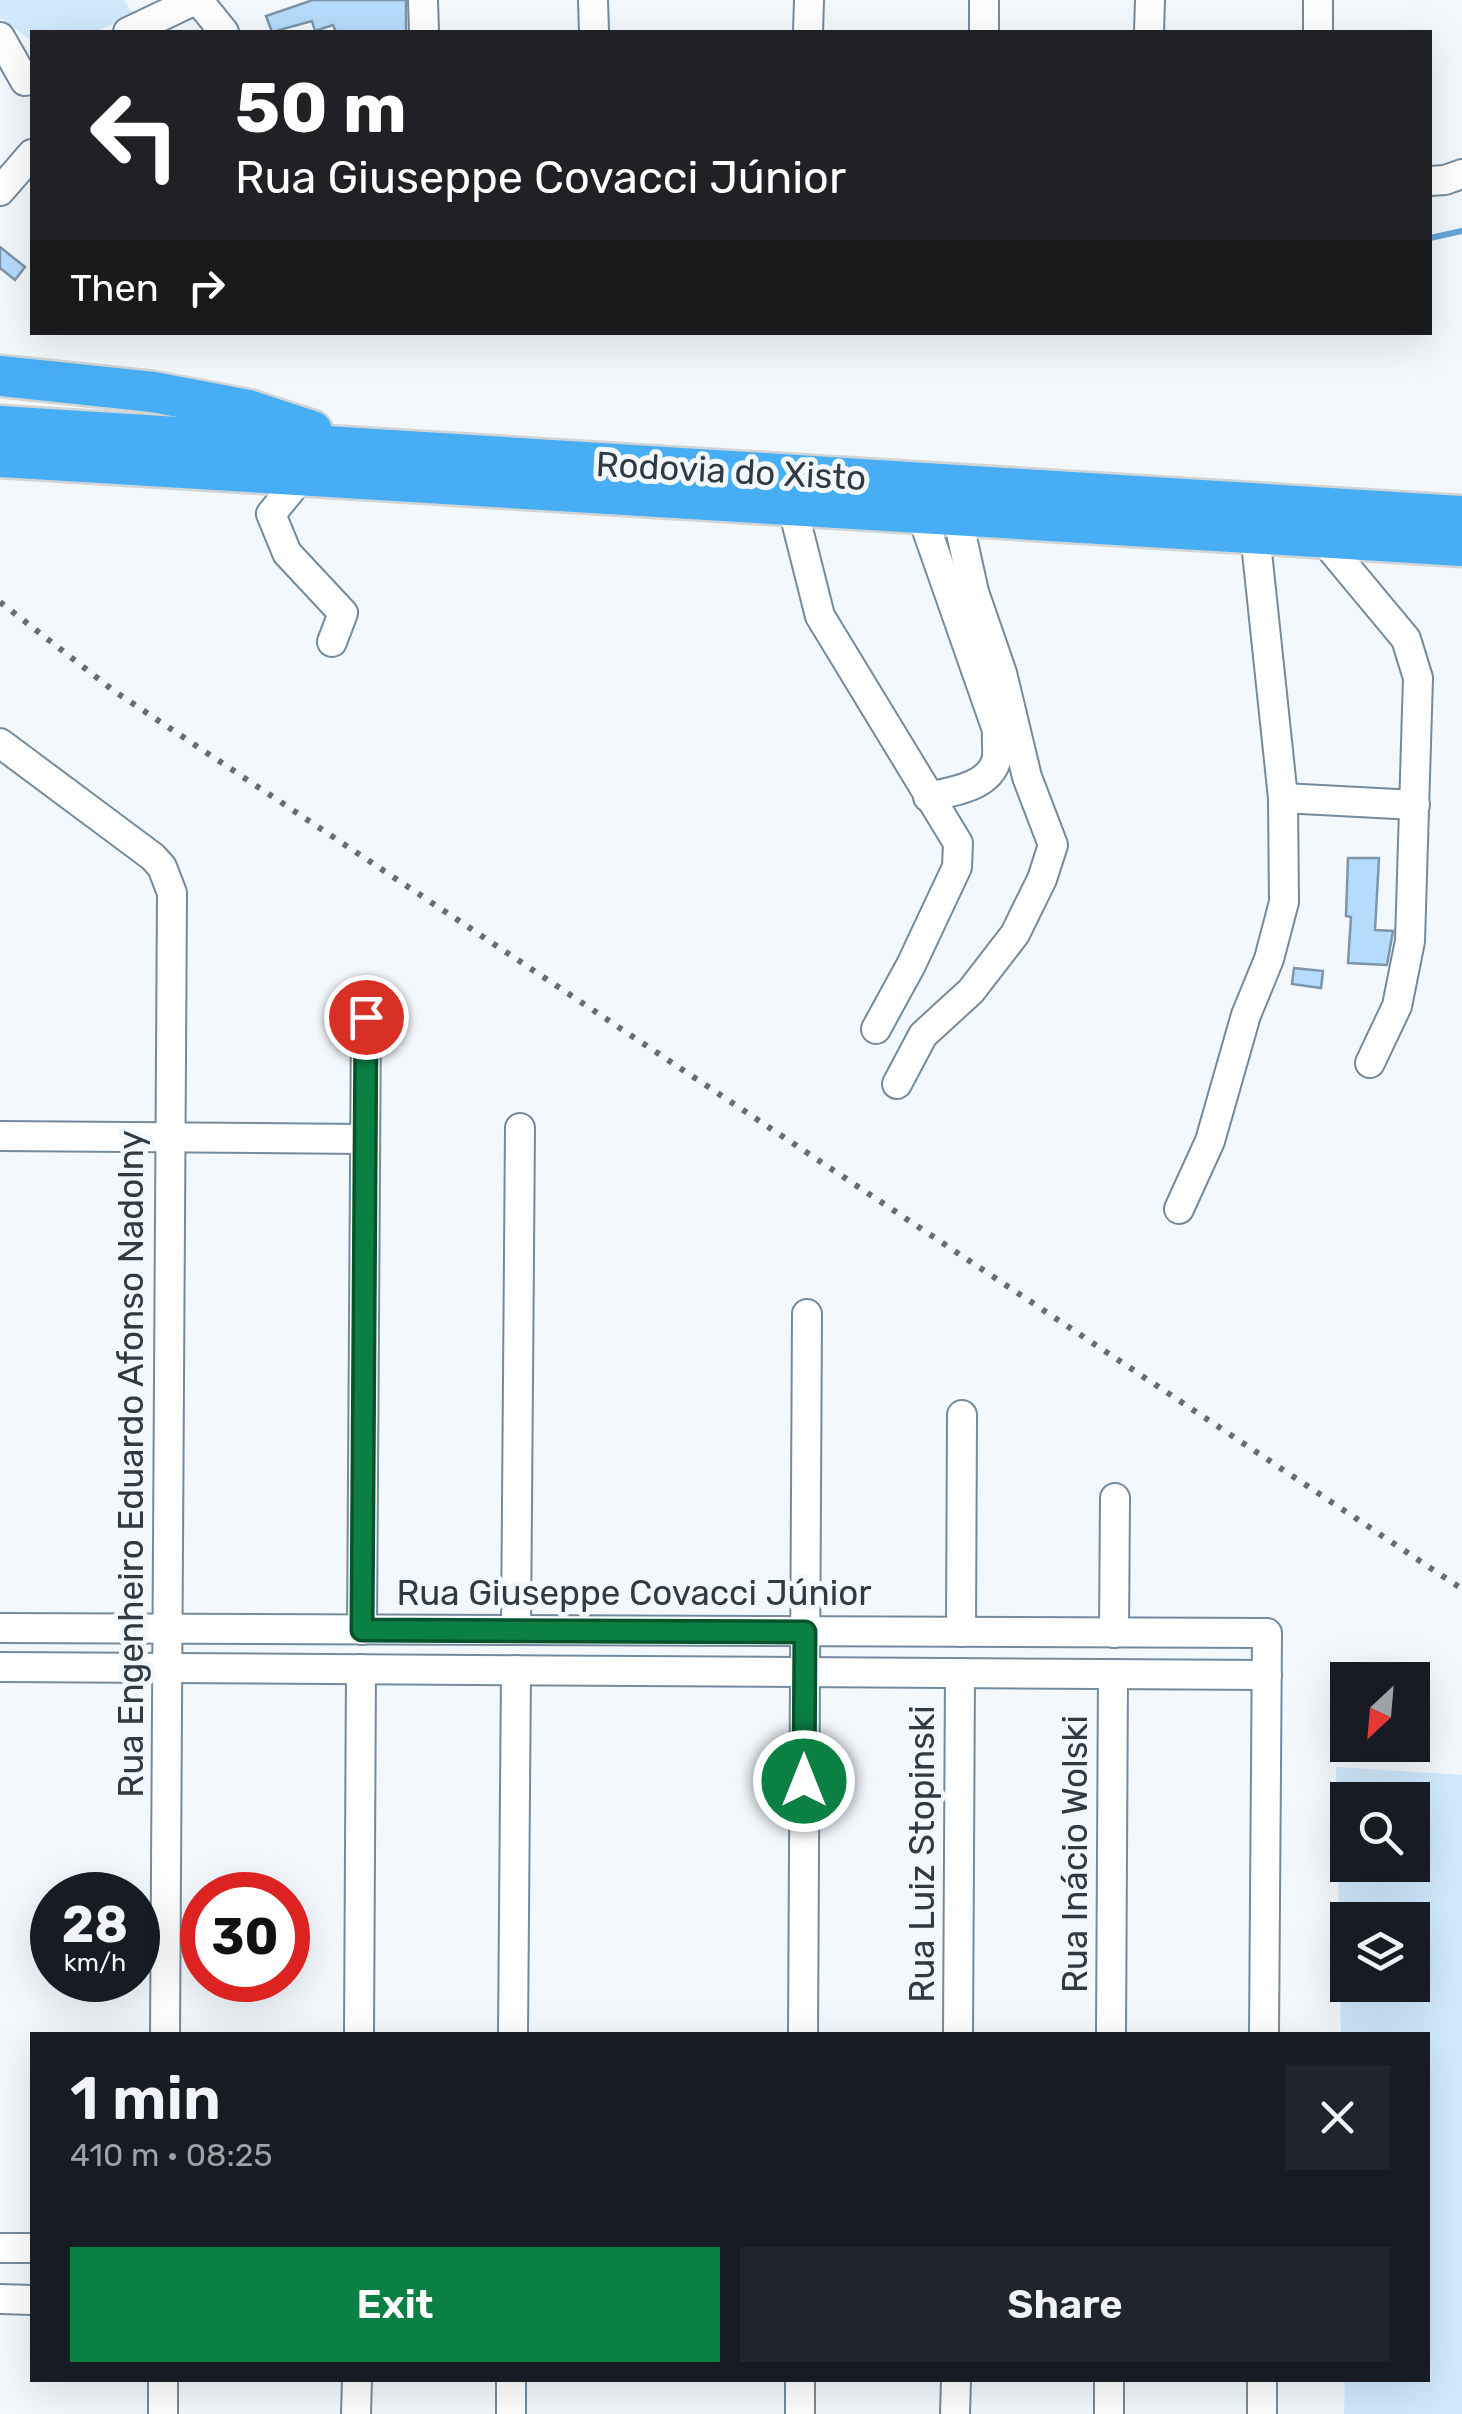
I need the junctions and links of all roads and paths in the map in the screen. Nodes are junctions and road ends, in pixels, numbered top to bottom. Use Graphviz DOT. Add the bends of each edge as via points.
graph roads {
  1 [pos="423,0"];
  2 [pos="592,0"];
  3 [pos="809,0"];
  4 [pos="984,0"];
  5 [pos="1150,0"];
  6 [pos="1318,0"];
  7 [pos="194,1"];
  8 [pos="137,28"];
  9 [pos="0,30"];
  10 [pos="222,30"];
  11 [pos="424,30"];
  12 [pos="594,30"];
  13 [pos="808,30"];
  14 [pos="984,30"];
  15 [pos="1149,30"];
  16 [pos="1318,30"];
  17 [pos="0,37"];
  18 [pos="30,51"];
  19 [pos="30,78"];
  20 [pos="30,156"];
  21 [pos="1462,174"];
  22 [pos="1432,181"];
  23 [pos="0,191"];
  24 [pos="0,376"];
  25 [pos="0,426"];
  26 [pos="364,448"];
  27 [pos="0,457"];
  28 [pos="303,476"];
  29 [pos="792,505"];
  30 [pos="939,514"];
  31 [pos="1462,516"];
  32 [pos="1255,534"];
  33 [pos="1322,538"];
  34 [pos="1462,546"];
  35 [pos="332,642"];
  36 [pos="0,743"];
  37 [pos="928,796"];
  38 [pos="1284,798"];
  39 [pos="1416,805"];
  40 [pos="366,1017"];
  41 [pos="876,1029"];
  42 [pos="1370,1063"];
  43 [pos="897,1084"];
  44 [pos="520,1128"];
  45 [pos="0,1136"];
  46 [pos="171,1137"];
  47 [pos="365,1139"];
  48 [pos="1179,1210"];
  49 [pos="807,1314"];
  50 [pos="962,1416"];
  51 [pos="1115,1498"];
  52 [pos="0,1628"];
  53 [pos="168,1629"];
  54 [pos="362,1630"];
  55 [pos="516,1630"];
  56 [pos="805,1632"];
  57 [pos="960,1632"];
  58 [pos="1114,1633"];
  59 [pos="0,1667"];
  60 [pos="168,1668"];
  61 [pos="361,1669"];
  62 [pos="516,1670"];
  63 [pos="805,1672"];
  64 [pos="960,1673"];
  65 [pos="1114,1674"];
  66 [pos="1267,1675"];
  67 [pos="165,2032"];
  68 [pos="359,2032"];
  69 [pos="513,2032"];
  70 [pos="803,2032"];
  71 [pos="958,2032"];
  72 [pos="1111,2032"];
  73 [pos="1264,2032"];
  74 [pos="0,2248"];
  75 [pos="30,2248"];
  76 [pos="0,2300"];
  77 [pos="30,2300"];
  78 [pos="163,2382"];
  79 [pos="356,2382"];
  80 [pos="511,2382"];
  81 [pos="800,2382"];
  82 [pos="956,2382"];
  83 [pos="1109,2382"];
  84 [pos="1262,2382"];
  85 [pos="163,2414"];
  86 [pos="356,2414"];
  87 [pos="510,2414"];
  88 [pos="800,2414"];
  89 [pos="956,2414"];
  90 [pos="1108,2414"];
  91 [pos="1262,2414"];
  1 -- 11 [label="street"];
  2 -- 12 [label="street"];
  3 -- 13 [label="street"];
  4 -- 14 [label="street"];
  5 -- 15 [label="street"];
  6 -- 16 [label="street"];
  7 -- 8 [label="street"];
  7 -- 10 [label="street"];
  9 -- 18 [label="street"];
  17 -- 19 [label="street"];
  20 -- 23 [label="street"];
  21 -- 22 [label="street"];
  24 -- 26 [label="highway" via="154,392 248,410"];
  25 -- 26 [label="highway, Rodovia do Xisto"];
  26 -- 31 [label="highway, Rodovia do Xisto"];
  27 -- 28 [label="highway, Rodovia do Xisto"];
  28 -- 29 [label="highway, Rodovia do Xisto"];
  28 -- 35 [label="street" via="271,514 286,553 344,613"];
  29 -- 30 [label="highway, Rodovia do Xisto"];
  29 -- 37 [label="street" via="820,616"];
  30 -- 32 [label="highway, Rodovia do Xisto"];
  30 -- 37 [label="street" via="997,730 996,764 966,788"];
  30 -- 43 [label="street" via="1002,673 1027,777 1053,845 1015,934 971,991 923,1035"];
  32 -- 33 [label="highway, Rodovia do Xisto"];
  32 -- 38 [label="street"];
  33 -- 34 [label="highway, Rodovia do Xisto"];
  33 -- 39 [label="street" via="1406,640 1418,678"];
  36 -- 46 [label="street, Rua Engenheiro Eduardo Afonso Nadolny" via="153,857 169,880"];
  37 -- 41 [label="street" via="958,843 958,868"];
  38 -- 39 [label="street"];
  38 -- 48 [label="street" via="1284,902 1210,1141"];
  39 -- 42 [label="street" via="1410,941 1397,1006"];
  40 -- 47 [label="street"];
  44 -- 55 [label="street"];
  45 -- 46 [label="street"];
  46 -- 47 [label="street"];
  46 -- 53 [label="street, Rua Engenheiro Eduardo Afonso Nadolny"];
  47 -- 54 [label="street"];
  49 -- 56 [label="street"];
  50 -- 57 [label="street"];
  51 -- 58 [label="street"];
  52 -- 53 [label="street, Rua Giuseppe Covacci Júnior"];
  53 -- 54 [label="street, Rua Giuseppe Covacci Júnior"];
  53 -- 60 [label="street, Rua Engenheiro Eduardo Afonso Nadolny"];
  54 -- 55 [label="street, Rua Giuseppe Covacci Júnior"];
  55 -- 56 [label="street, Rua Giuseppe Covacci Júnior"];
  56 -- 57 [label="street, Rua Giuseppe Covacci Júnior"];
  56 -- 63 [label="street"];
  57 -- 58 [label="street, Rua Giuseppe Covacci Júnior"];
  58 -- 66 [label="street, Rua Giuseppe Covacci Júnior" via="1268,1633"];
  59 -- 60 [label="street"];
  60 -- 61 [label="street"];
  60 -- 67 [label="street, Rua Engenheiro Eduardo Afonso Nadolny"];
  61 -- 62 [label="street"];
  61 -- 68 [label="street"];
  62 -- 63 [label="street"];
  62 -- 69 [label="street"];
  63 -- 64 [label="street"];
  63 -- 70 [label="street"];
  64 -- 65 [label="street"];
  64 -- 71 [label="street, Rua Luiz Stopinski"];
  65 -- 66 [label="street"];
  65 -- 72 [label="street, Rua Inácio Wolski"];
  66 -- 73 [label="street"];
  74 -- 75 [label="street"];
  76 -- 77 [label="street"];
  78 -- 85 [label="street"];
  79 -- 86 [label="street"];
  80 -- 87 [label="street"];
  81 -- 88 [label="street"];
  82 -- 89 [label="street"];
  83 -- 90 [label="street"];
  84 -- 91 [label="street"];
}
